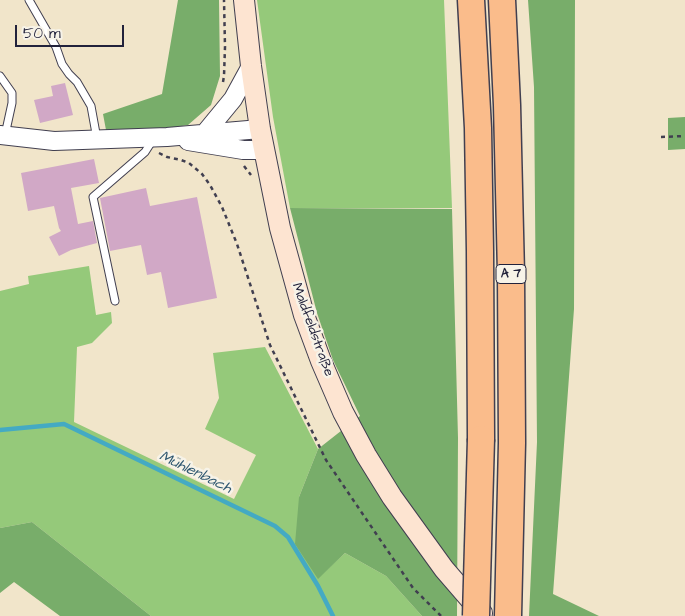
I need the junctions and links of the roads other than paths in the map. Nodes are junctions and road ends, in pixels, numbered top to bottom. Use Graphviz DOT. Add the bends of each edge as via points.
graph roads {
  1 [pos="29,0"];
  2 [pos="244,0"];
  3 [pos="471,0"];
  4 [pos="502,0"];
  5 [pos="251,66"];
  6 [pos="0,76"];
  7 [pos="260,129"];
  8 [pos="205,133"];
  9 [pos="3,135"];
  10 [pos="161,138"];
  11 [pos="97,140"];
  12 [pos="264,150"];
  13 [pos="115,301"];
  14 [pos="476,616"];
  15 [pos="485,616"];
  16 [pos="508,616"];
  1 -- 11 [label="lane" via="62,64 91,106"];
  2 -- 5 [label="main road, Maldfeldstraße"];
  3 -- 14 [label="highway, A 7, bridge" via="479,194 481,439"];
  4 -- 16 [label="highway, A 7" via="508,105 512,443"];
  5 -- 7 [label="main road, Maldfeldstraße"];
  5 -- 8 [label="street" via="233,99"];
  6 -- 9 [label="lane" via="12,93"];
  7 -- 8 [label="street"];
  7 -- 12 [label="main road, Maldfeldstraße"];
  8 -- 10 [label="street"];
  9 -- 11 [label="street" via="54,141"];
  10 -- 11 [label="street"];
  10 -- 12 [label="street"];
  10 -- 13 [label="lane" via="93,197"];
  12 -- 15 [label="main road, Maldfeldstraße" via="287,258 304,315 344,412 366,455 416,533"];
}
